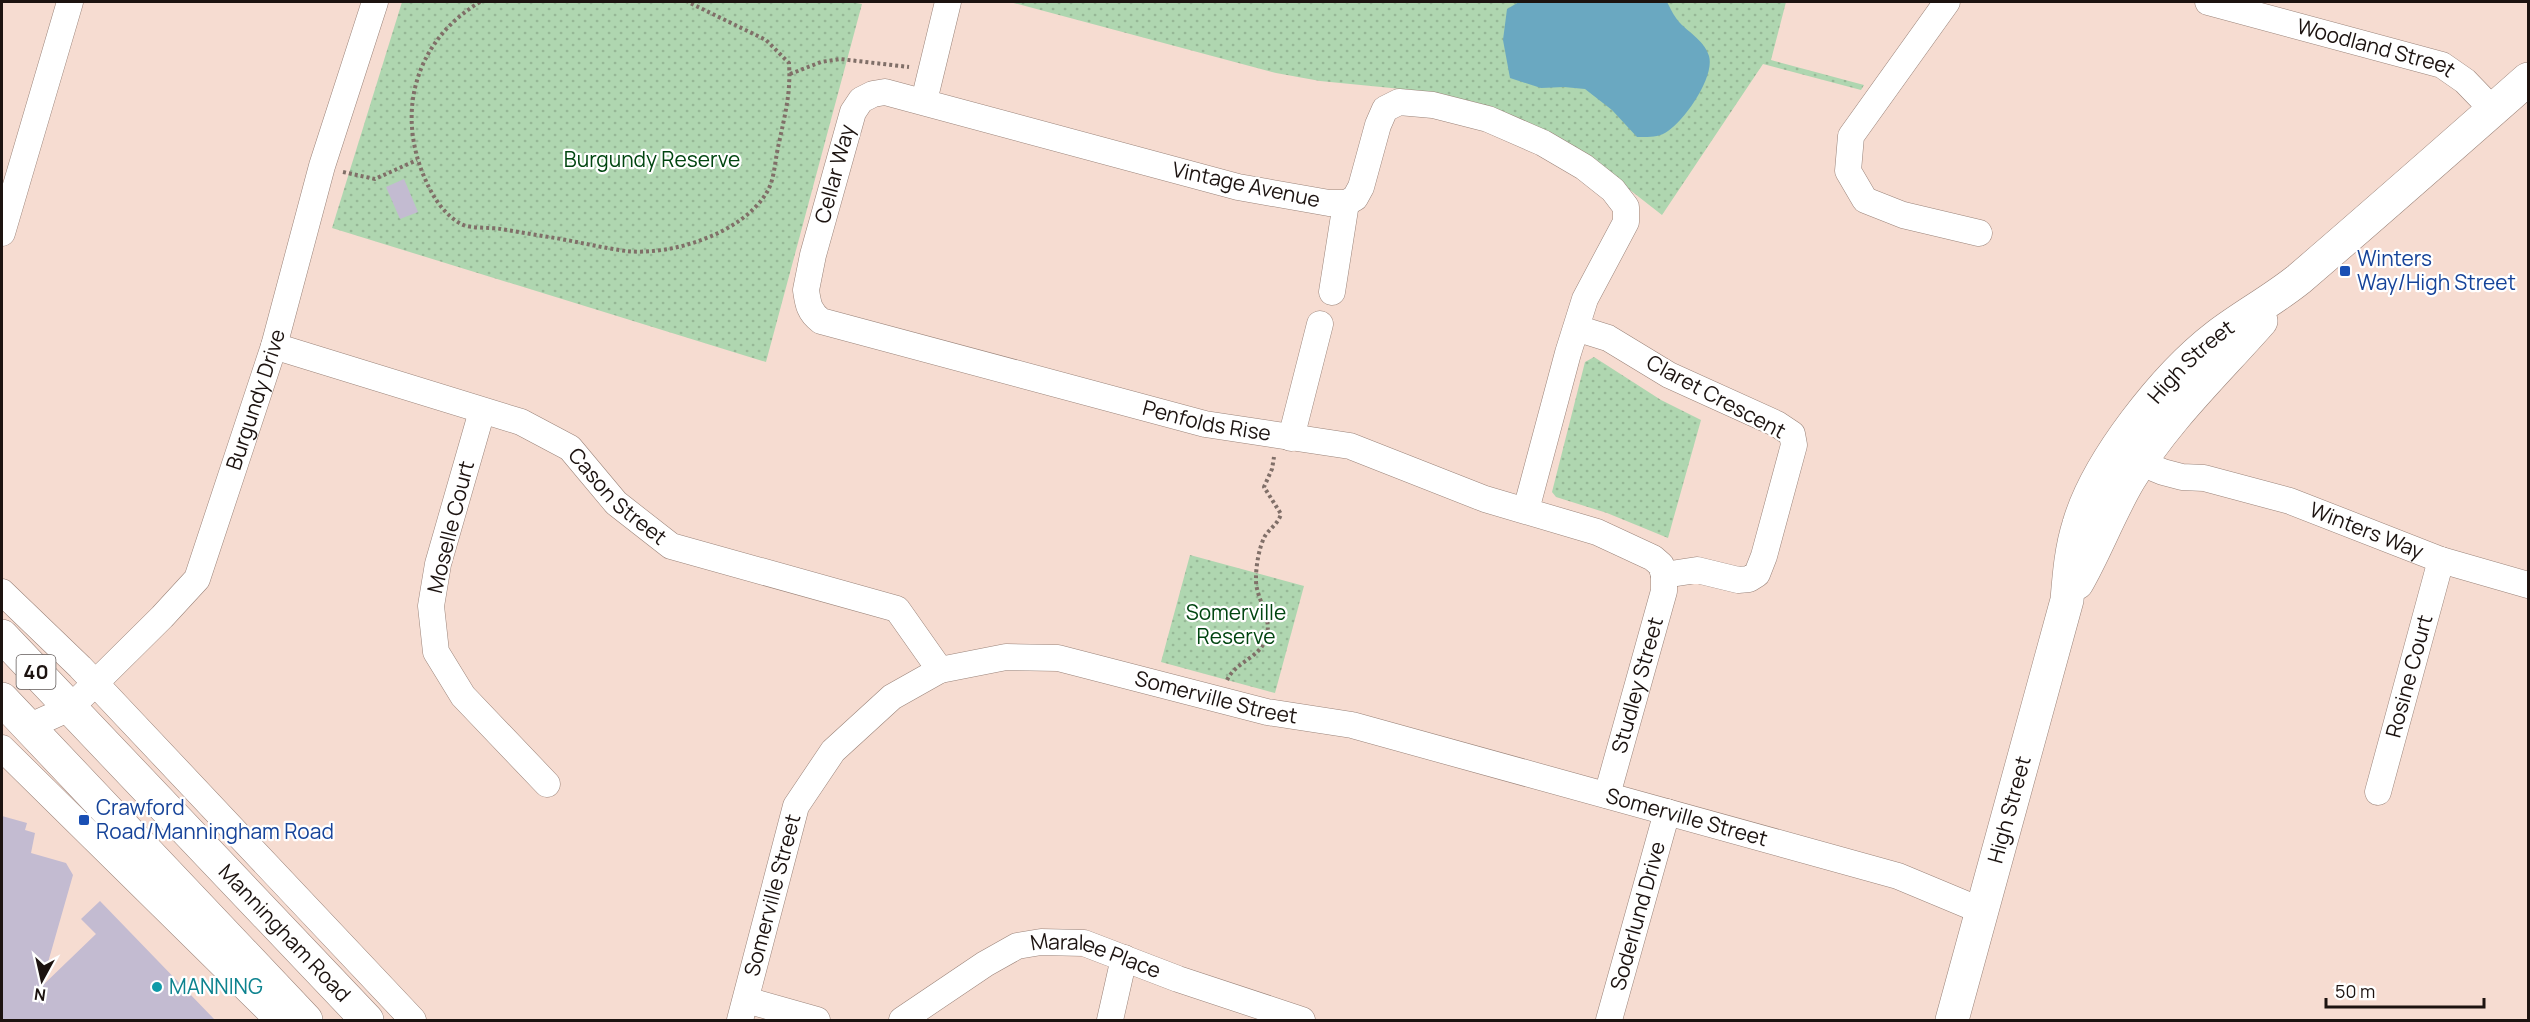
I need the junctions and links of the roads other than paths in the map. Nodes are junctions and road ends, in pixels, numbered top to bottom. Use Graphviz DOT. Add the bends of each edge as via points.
graph roads {
  1 [pos="70,2"];
  2 [pos="375,2"];
  3 [pos="948,2"];
  4 [pos="1947,2"];
  5 [pos="2208,2"];
  6 [pos="2529,79"];
  7 [pos="924,101"];
  8 [pos="2493,110"];
  9 [pos="1346,203"];
  10 [pos="2,233"];
  11 [pos="1979,233"];
  12 [pos="1332,292"];
  13 [pos="813,315"];
  14 [pos="1320,324"];
  15 [pos="1576,328"];
  16 [pos="274,346"];
  17 [pos="482,411"];
  18 [pos="1285,437"];
  19 [pos="2136,445"];
  20 [pos="1526,510"];
  21 [pos="2441,560"];
  22 [pos="1664,576"];
  23 [pos="2529,585"];
  24 [pos="2,592"];
  25 [pos="2,636"];
  26 [pos="940,670"];
  27 [pos="95,683"];
  28 [pos="2,699"];
  29 [pos="70,708"];
  30 [pos="28,727"];
  31 [pos="2,748"];
  32 [pos="546,784"];
  33 [pos="2378,792"];
  34 [pos="1607,795"];
  35 [pos="1667,812"];
  36 [pos="1986,900"];
  37 [pos="1124,958"];
  38 [pos="743,1010"];
  39 [pos="278,1020"];
  40 [pos="306,1020"];
  41 [pos="367,1020"];
  42 [pos="413,1020"];
  43 [pos="817,1020"];
  44 [pos="902,1020"];
  45 [pos="1110,1020"];
  46 [pos="1302,1020"];
  47 [pos="1610,1020"];
  48 [pos="1952,1020"];
  1 -- 10 [label="street"];
  2 -- 16 [label="street, Burgundy Drive" via="322,166"];
  3 -- 7 [label="street"];
  4 -- 11 [label="street" via="1851,136 1848,171 1865,200 1903,215"];
  5 -- 8 [label="street, Woodland Street" via="2442,65 2465,81"];
  6 -- 8 [label="main road, High Street"];
  7 -- 9 [label="street, Vintage Avenue" via="1238,187"];
  7 -- 13 [label="street, Cellar Way" via="885,92 861,100 852,112 806,290"];
  8 -- 19 [label="main road, High Street" via="2296,281 2187,362"];
  9 -- 12 [label="street"];
  9 -- 15 [label="street, Vintage Avenue" via="1361,188 1385,109 1398,102 1432,105 1488,119 1543,143 1584,167 1613,190 1626,207 1626,222 1585,299"];
  13 -- 18 [label="street, Penfolds Rise" via="832,326 1205,424"];
  14 -- 18 [label="street"];
  15 -- 20 [label="street, Vintage Avenue"];
  15 -- 22 [label="street, Claret Crescent" via="1608,338 1669,375 1792,434 1794,445 1757,574 1738,580 1697,570"];
  16 -- 17 [label="street, Cason Street"];
  16 -- 27 [label="street, Burgundy Drive" via="197,579"];
  17 -- 26 [label="street, Cason Street" via="521,422 570,448 616,503 671,546 897,609"];
  17 -- 32 [label="street, Moselle Court" via="438,564 431,606 436,652 463,696"];
  18 -- 20 [label="street, Penfolds Rise" via="1350,446 1485,499"];
  19 -- 21 [label="street, Winters Way" via="2169,456 2204,478 2289,501"];
  19 -- 36 [label="main road, High Street" via="2079,522 2071,553 2067,600"];
  20 -- 22 [label="street, Penfolds Rise" via="1597,532 1653,558 1661,565"];
  21 -- 23 [label="street, Winters Way"];
  21 -- 33 [label="street, Rosine Court"];
  22 -- 34 [label="street, Studley Street" via="1664,591"];
  24 -- 27 [label="street, Manningham Road"];
  25 -- 29 [label="main road, Manningham Road / 40"];
  26 -- 34 [label="street, Somerville Street" via="1006,657 1058,658 1219,701 1352,726"];
  26 -- 38 [label="street, Somerville Street" via="892,697 833,751 796,806"];
  27 -- 29 [label="street, Burgundy Drive"];
  27 -- 42 [label="street, Manningham Road"];
  28 -- 30 [label="main road, Manningham Road / 40"];
  29 -- 30 [label="street, Burgundy Drive"];
  29 -- 41 [label="main road, Manningham Road / 40"];
  30 -- 40 [label="main road, Manningham Road / 40"];
  31 -- 39 [label="street"];
  34 -- 35 [label="street, Somerville Street"];
  35 -- 36 [label="street, Somerville Street"];
  35 -- 47 [label="street, Soderlund Drive"];
  36 -- 48 [label="main road, High Street"];
  37 -- 44 [label="street, Maralee Place" via="1084,944 1041,942 1017,946"];
  37 -- 45 [label="street"];
  37 -- 46 [label="street, Maralee Place"];
  38 -- 43 [label="street"];
}
